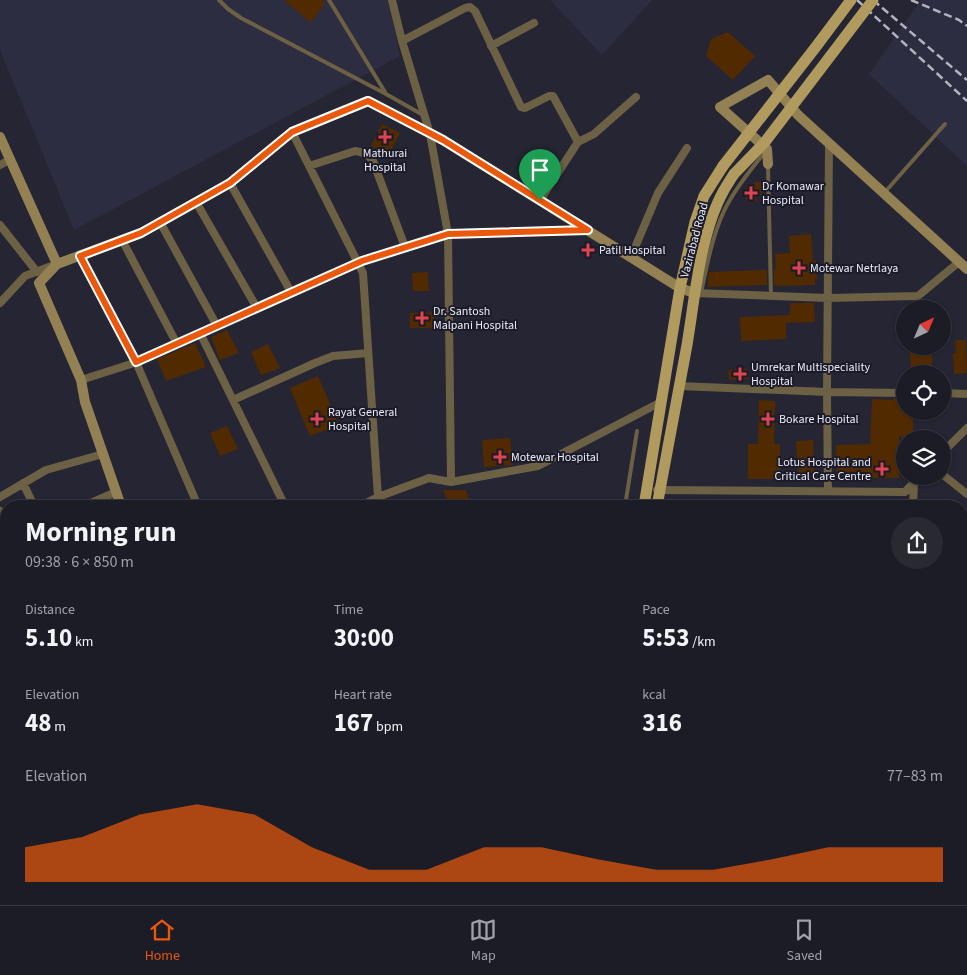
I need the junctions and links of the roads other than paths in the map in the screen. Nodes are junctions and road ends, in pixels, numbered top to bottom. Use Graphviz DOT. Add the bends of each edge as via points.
graph roads {
  1 [pos="219,0"];
  2 [pos="329,0"];
  3 [pos="392,0"];
  4 [pos="851,0"];
  5 [pos="873,0"];
  6 [pos="534,23"];
  7 [pos="402,41"];
  8 [pos="492,46"];
  9 [pos="386,94"];
  10 [pos="636,97"];
  11 [pos="425,116"];
  12 [pos="945,124"];
  13 [pos="292,132"];
  14 [pos="430,134"];
  15 [pos="0,137"];
  16 [pos="578,142"];
  17 [pos="830,144"];
  18 [pos="687,148"];
  19 [pos="767,149"];
  20 [pos="11,159"];
  21 [pos="768,164"];
  22 [pos="0,165"];
  23 [pos="309,166"];
  24 [pos="230,183"];
  25 [pos="884,194"];
  26 [pos="540,200"];
  27 [pos="196,202"];
  28 [pos="160,222"];
  29 [pos="0,224"];
  30 [pos="588,230"];
  31 [pos="448,234"];
  32 [pos="122,240"];
  33 [pos="405,247"];
  34 [pos="80,256"];
  35 [pos="631,257"];
  36 [pos="357,263"];
  37 [pos="57,264"];
  38 [pos="963,266"];
  39 [pos="37,272"];
  40 [pos="680,288"];
  41 [pos="292,292"];
  42 [pos="698,294"];
  43 [pos="771,296"];
  44 [pos="828,298"];
  45 [pos="0,303"];
  46 [pos="257,308"];
  47 [pos="217,326"];
  48 [pos="200,333"];
  49 [pos="671,340"];
  50 [pos="687,343"];
  51 [pos="176,344"];
  52 [pos="368,353"];
  53 [pos="136,362"];
  54 [pos="81,380"];
  55 [pos="680,386"];
  56 [pos="827,392"];
  57 [pos="896,393"];
  58 [pos="951,393"];
  59 [pos="967,394"];
  60 [pos="233,400"];
  61 [pos="661,402"];
  62 [pos="967,428"];
  63 [pos="637,431"];
  64 [pos="951,444"];
  65 [pos="103,454"];
  66 [pos="951,481"];
  67 [pos="452,482"];
  68 [pos="23,483"];
  69 [pos="912,485"];
  70 [pos="914,485"];
  71 [pos="647,489"];
  72 [pos="660,490"];
  73 [pos="828,491"];
  74 [pos="116,492"];
  75 [pos="967,494"];
  76 [pos="0,497"];
  77 [pos="378,497"];
  78 [pos="31,500"];
  79 [pos="98,500"];
  80 [pos="119,500"];
  81 [pos="195,500"];
  82 [pos="282,500"];
  83 [pos="372,500"];
  84 [pos="625,500"];
  85 [pos="645,500"];
  86 [pos="658,500"];
  87 [pos="914,500"];
  1 -- 9 [label="lane" via="241,18"];
  2 -- 9 [label="lane"];
  3 -- 7 [label="street"];
  4 -- 40 [label="main road, Vazirabad Road, bridge" via="774,98 704,196"];
  5 -- 42 [label="main road, Vazirabad Road, bridge" via="723,191 708,231"];
  6 -- 8 [label="street"];
  7 -- 8 [label="street" via="470,7"];
  7 -- 11 [label="street"];
  8 -- 16 [label="street" via="521,107 553,96"];
  9 -- 11 [label="lane"];
  10 -- 16 [label="street" via="594,134"];
  11 -- 14 [label="street"];
  12 -- 25 [label="lane"];
  13 -- 14 [label="street" via="368,101"];
  13 -- 23 [label="street"];
  13 -- 24 [label="street"];
  14 -- 26 [label="street"];
  14 -- 31 [label="street"];
  15 -- 20 [label="street"];
  16 -- 26 [label="street"];
  17 -- 19 [label="street" via="798,115 768,80 720,107"];
  17 -- 25 [label="street"];
  17 -- 44 [label="street"];
  18 -- 35 [label="street" via="658,194"];
  19 -- 21 [label="street"];
  19 -- 42 [label="lane" via="724,210"];
  20 -- 22 [label="street"];
  20 -- 37 [label="street"];
  21 -- 43 [label="lane"];
  23 -- 33 [label="street" via="355,151 368,155"];
  23 -- 36 [label="street"];
  24 -- 27 [label="street"];
  24 -- 41 [label="street"];
  25 -- 38 [label="street"];
  26 -- 30 [label="street"];
  27 -- 28 [label="street"];
  27 -- 46 [label="street"];
  28 -- 32 [label="street"];
  28 -- 47 [label="street"];
  29 -- 39 [label="street"];
  30 -- 31 [label="street"];
  30 -- 35 [label="street"];
  31 -- 33 [label="street"];
  31 -- 67 [label="street"];
  32 -- 34 [label="street"];
  32 -- 51 [label="street"];
  33 -- 36 [label="street"];
  34 -- 37 [label="street"];
  34 -- 53 [label="street"];
  35 -- 40 [label="street"];
  36 -- 41 [label="street"];
  36 -- 52 [label="street" via="363,273"];
  37 -- 39 [label="street"];
  37 -- 54 [label="street" via="39,283"];
  38 -- 44 [label="street" via="918,296"];
  39 -- 45 [label="street" via="26,276"];
  40 -- 42 [label="street"];
  40 -- 49 [label="main road, Vazirabad Road"];
  41 -- 46 [label="street"];
  42 -- 43 [label="street"];
  42 -- 50 [label="main road, Vazirabad Road"];
  43 -- 44 [label="street"];
  44 -- 56 [label="street"];
  46 -- 47 [label="street"];
  47 -- 48 [label="street"];
  48 -- 51 [label="street"];
  48 -- 60 [label="street"];
  49 -- 50 [label="main road"];
  49 -- 61 [label="main road, Vazirabad Road"];
  50 -- 55 [label="main road, Vazirabad Road"];
  51 -- 53 [label="street"];
  52 -- 60 [label="street" via="333,356 315,362"];
  52 -- 77 [label="street"];
  53 -- 54 [label="street"];
  53 -- 81 [label="street"];
  54 -- 65 [label="street"];
  55 -- 56 [label="street"];
  55 -- 72 [label="main road, Vazirabad Road"];
  56 -- 57 [label="street"];
  56 -- 73 [label="street"];
  58 -- 59 [label="street"];
  60 -- 82 [label="street"];
  61 -- 67 [label="street" via="538,466"];
  61 -- 71 [label="main road, Vazirabad Road"];
  62 -- 64 [label="street"];
  63 -- 84 [label="lane"];
  65 -- 68 [label="street" via="46,470"];
  65 -- 74 [label="street"];
  66 -- 75 [label="street"];
  67 -- 77 [label="street" via="429,478"];
  68 -- 76 [label="street"];
  68 -- 78 [label="street"];
  69 -- 73 [label="street" via="905,492"];
  70 -- 87 [label="street"];
  71 -- 72 [label="street"];
  71 -- 85 [label="main road, Vazirabad Road"];
  72 -- 73 [label="street"];
  72 -- 86 [label="main road, Vazirabad Road"];
  74 -- 79 [label="street"];
  74 -- 80 [label="street"];
  77 -- 83 [label="street"];
}
